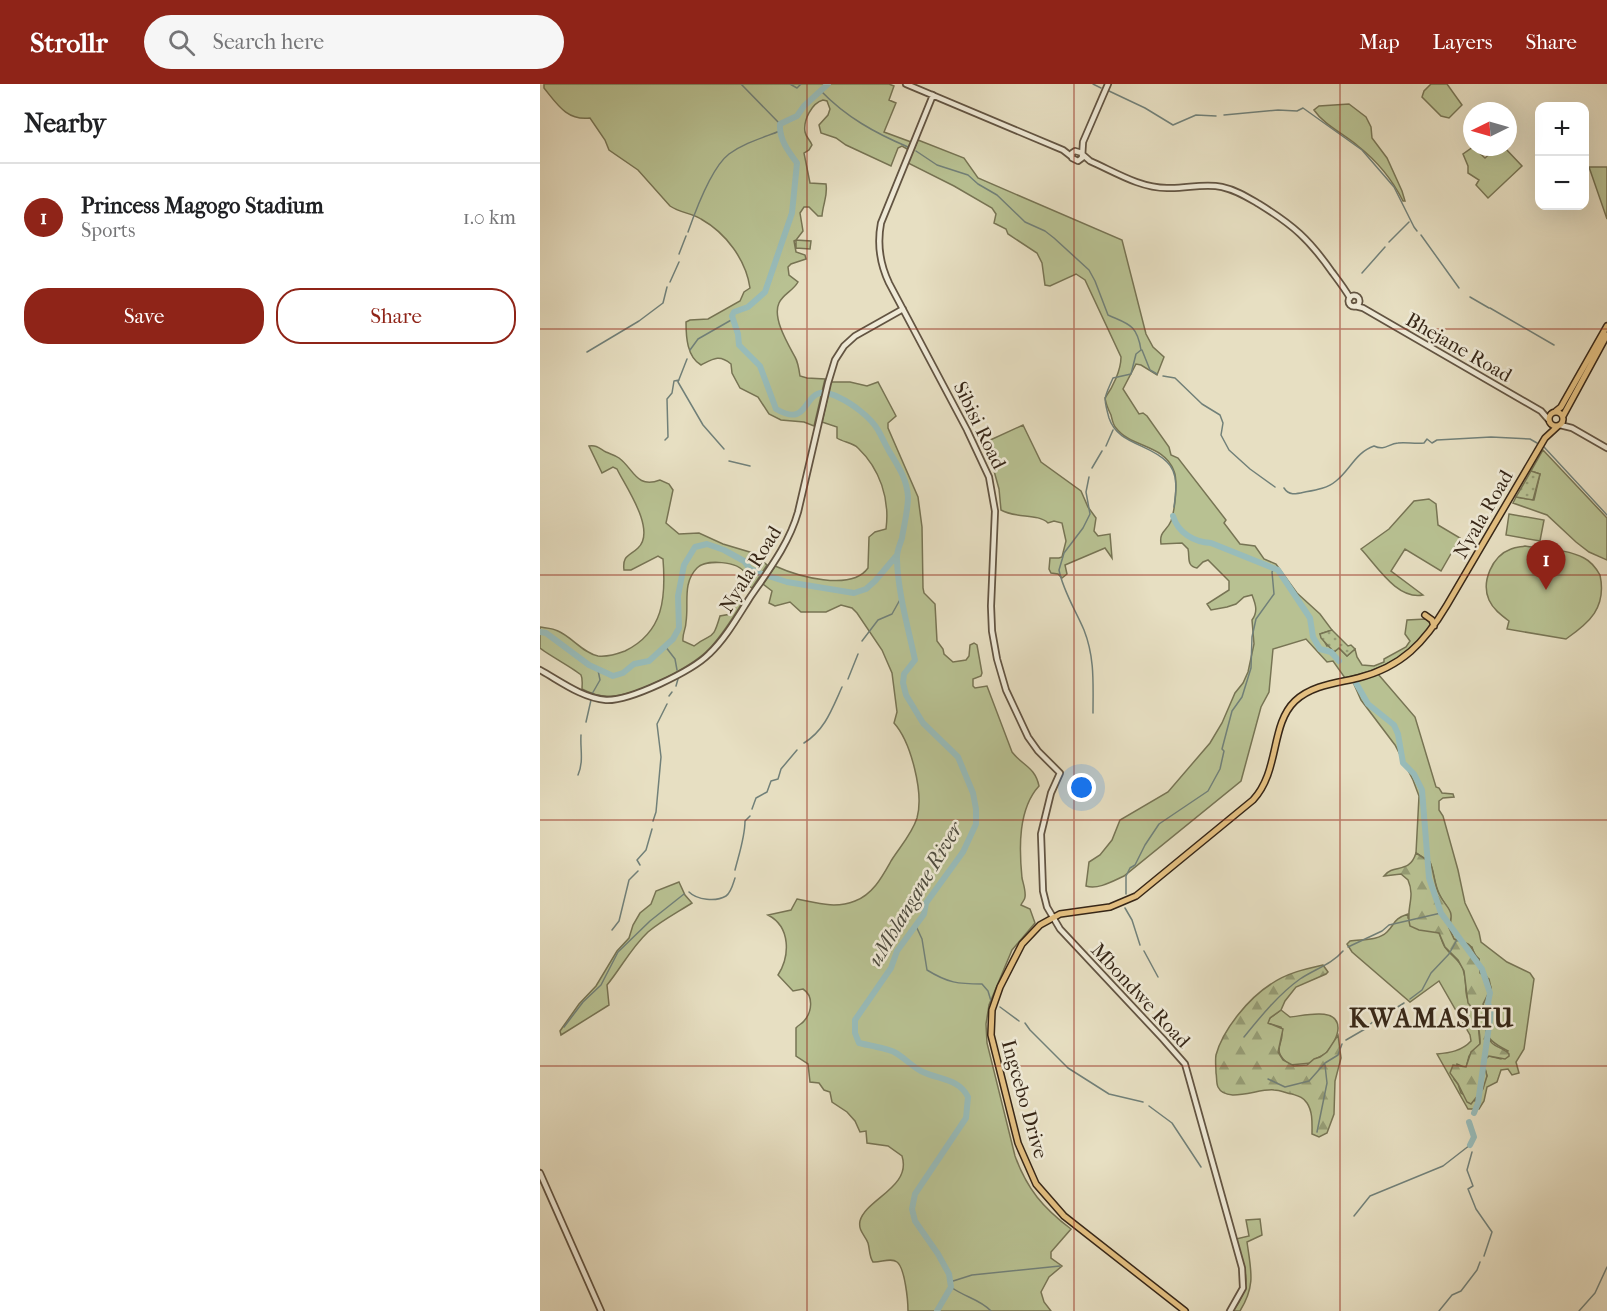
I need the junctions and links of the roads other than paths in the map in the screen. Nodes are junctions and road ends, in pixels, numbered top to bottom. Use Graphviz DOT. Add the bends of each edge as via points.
graph roads {
  1 [pos="906,84"];
  2 [pos="1108,84"];
  3 [pos="933,96"];
  4 [pos="1063,150"];
  5 [pos="1079,152"];
  6 [pos="1072,157"];
  7 [pos="1080,160"];
  8 [pos="1090,161"];
  9 [pos="1351,297"];
  10 [pos="1359,306"];
  11 [pos="903,309"];
  12 [pos="1607,326"];
  13 [pos="1607,335"];
  14 [pos="1541,411"];
  15 [pos="1554,412"];
  16 [pos="1563,417"];
  17 [pos="1548,420"];
  18 [pos="1559,426"];
  19 [pos="1572,428"];
  20 [pos="1545,438"];
  21 [pos="1607,448"];
  22 [pos="1425,615"];
  23 [pos="1434,628"];
  24 [pos="540,670"];
  25 [pos="1060,773"];
  26 [pos="1052,917"];
  27 [pos="540,1173"];
  28 [pos="601,1311"];
  29 [pos="1185,1311"];
  30 [pos="1230,1311"];
  1 -- 3 [label="street"];
  2 -- 5 [label="street"];
  3 -- 4 [label="street"];
  3 -- 11 [label="street, Sibisi Road" via="880,229 882,265"];
  4 -- 5 [label="street"];
  4 -- 6 [label="street"];
  5 -- 6 [label="street"];
  5 -- 7 [label="street"];
  5 -- 8 [label="street"];
  6 -- 7 [label="street"];
  7 -- 8 [label="street"];
  8 -- 9 [label="street" via="1151,186 1214,186 1244,195 1300,232"];
  9 -- 10 [label="street" via="1359,298"];
  9 -- 10 [label="street" via="1350,304"];
  10 -- 14 [label="street, Bhejane Road"];
  11 -- 24 [label="street, Nyala Road" via="851,339 837,357 794,527 759,585 705,658 685,672 612,700 592,698"];
  11 -- 25 [label="street, Sibisi Road" via="989,477 996,511 991,606 997,658 1006,690 1028,737"];
  12 -- 15 [label="main road, Nyala Road" via="1561,407"];
  13 -- 16 [label="main road"];
  14 -- 15 [label="street, Bhejane Road"];
  14 -- 17 [label="street, Bhejane Road"];
  15 -- 16 [label="main road"];
  15 -- 17 [label="main road, Nyala Road"];
  16 -- 18 [label="main road"];
  16 -- 19 [label="street"];
  17 -- 18 [label="main road" via="1552,426"];
  17 -- 20 [label="main road, Nyala Road"];
  18 -- 19 [label="street"];
  18 -- 20 [label="main road, Nyala Road"];
  19 -- 21 [label="street"];
  20 -- 23 [label="main road, Nyala Road"];
  22 -- 23 [label="main road"];
  23 -- 26 [label="main road, Nyala Road" via="1412,651 1384,669 1314,689 1298,699 1284,716 1270,772 1259,795 1143,891 1110,907"];
  25 -- 26 [label="street, Mbondwe Road" via="1041,834 1043,891"];
  26 -- 29 [label="main road, Ingcebo Drive" via="1022,944 991,1015 991,1038 1021,1154 1036,1184 1057,1209"];
  26 -- 30 [label="street, Mbondwe Road" via="1185,1064 1242,1268 1243,1288"];
  27 -- 28 [label="street"];
}
